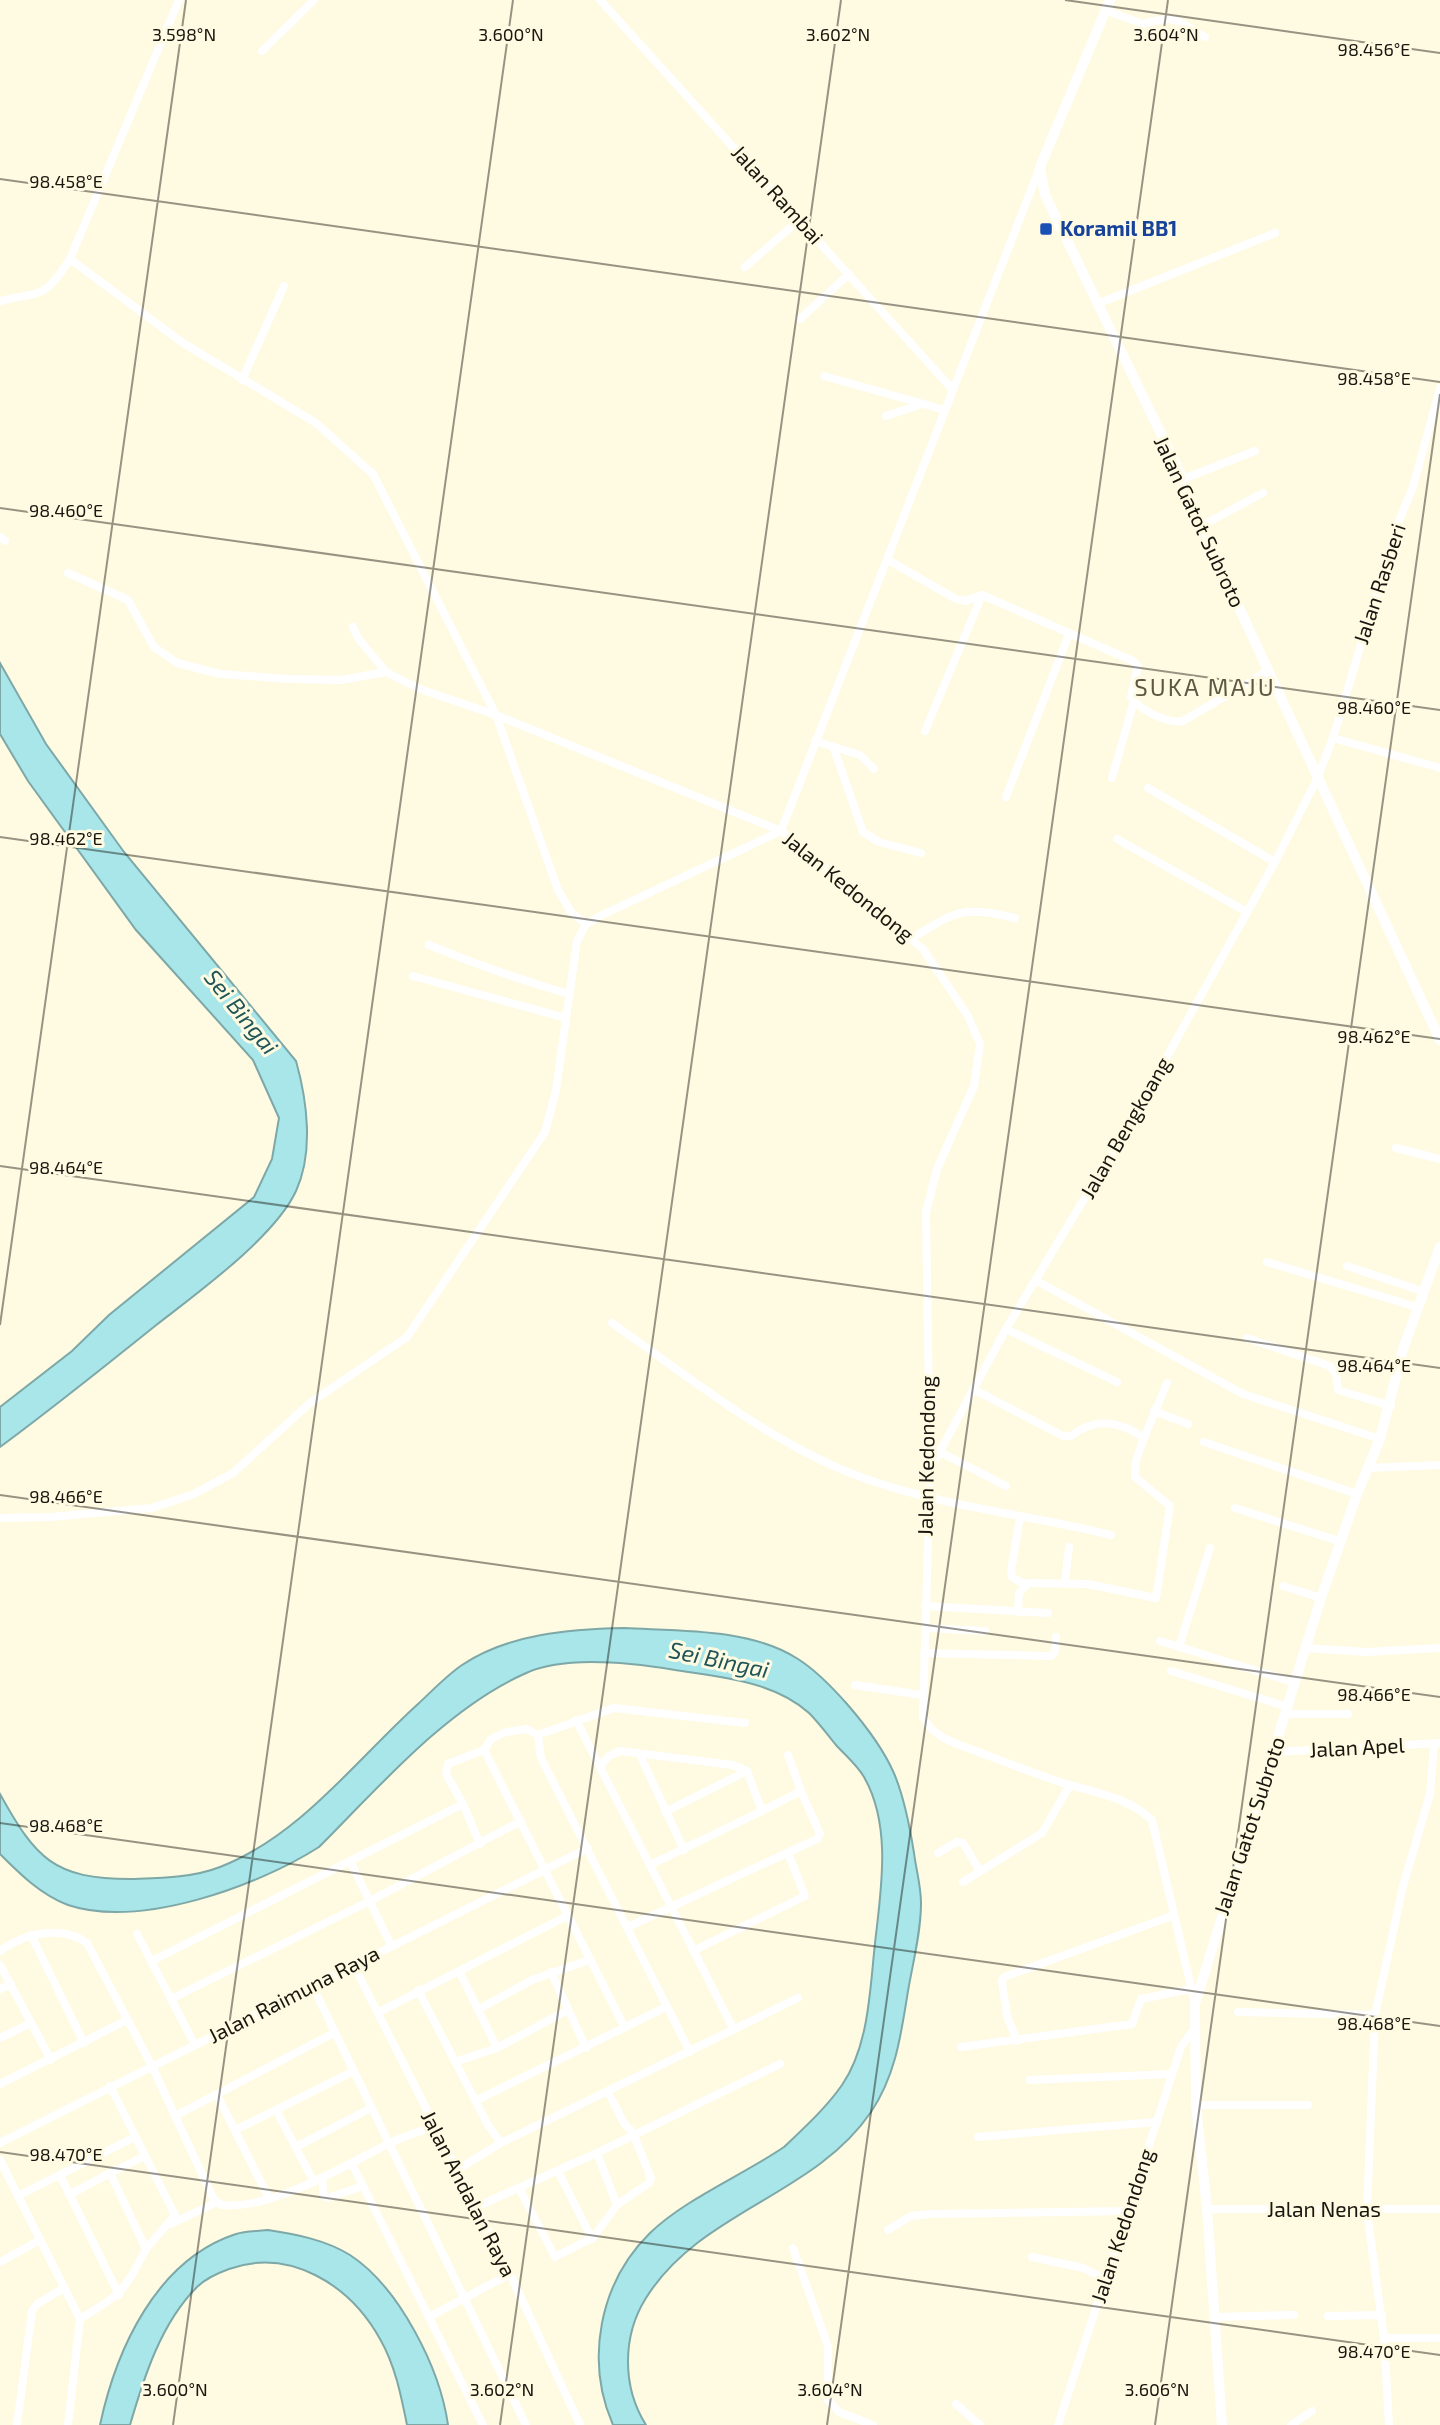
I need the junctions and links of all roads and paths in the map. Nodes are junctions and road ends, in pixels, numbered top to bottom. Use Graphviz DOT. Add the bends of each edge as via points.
graph roads {
  1 [pos="179,0"];
  2 [pos="314,0"];
  3 [pos="600,0"];
  4 [pos="1107,4"];
  5 [pos="1205,37"];
  6 [pos="262,51"];
  7 [pos="1040,167"];
  8 [pos="799,220"];
  9 [pos="1275,233"];
  10 [pos="70,259"];
  11 [pos="745,267"];
  12 [pos="849,274"];
  13 [pos="284,286"];
  14 [pos="0,301"];
  15 [pos="1097,303"];
  16 [pos="800,320"];
  17 [pos="824,376"];
  18 [pos="242,380"];
  19 [pos="1440,388"];
  20 [pos="953,390"];
  21 [pos="919,405"];
  22 [pos="945,410"];
  23 [pos="886,416"];
  24 [pos="1255,451"];
  25 [pos="1183,479"];
  26 [pos="1263,493"];
  27 [pos="1201,526"];
  28 [pos="888,560"];
  29 [pos="68,573"];
  30 [pos="982,595"];
  31 [pos="353,627"];
  32 [pos="1069,634"];
  33 [pos="1268,671"];
  34 [pos="386,672"];
  35 [pos="1134,702"];
  36 [pos="496,715"];
  37 [pos="925,731"];
  38 [pos="1333,737"];
  39 [pos="815,741"];
  40 [pos="833,746"];
  41 [pos="1440,768"];
  42 [pos="874,769"];
  43 [pos="1112,778"];
  44 [pos="1317,779"];
  45 [pos="1148,788"];
  46 [pos="1006,797"];
  47 [pos="781,831"];
  48 [pos="1117,839"];
  49 [pos="921,853"];
  50 [pos="1275,862"];
  51 [pos="1247,912"];
  52 [pos="1015,918"];
  53 [pos="586,924"];
  54 [pos="912,938"];
  55 [pos="429,945"];
  56 [pos="413,976"];
  57 [pos="569,994"];
  58 [pos="566,1018"];
  59 [pos="1440,1040"];
  60 [pos="1396,1148"];
  61 [pos="1440,1158"];
  62 [pos="1440,1247"];
  63 [pos="1267,1262"];
  64 [pos="1347,1266"];
  65 [pos="1037,1281"];
  66 [pos="1422,1291"];
  67 [pos="1417,1307"];
  68 [pos="612,1323"];
  69 [pos="1006,1329"];
  70 [pos="1247,1338"];
  71 [pos="1117,1382"];
  72 [pos="1167,1383"];
  73 [pos="974,1389"];
  74 [pos="1391,1406"];
  75 [pos="1154,1411"];
  76 [pos="1188,1424"];
  77 [pos="1144,1438"];
  78 [pos="1380,1439"];
  79 [pos="1204,1442"];
  80 [pos="938,1451"];
  81 [pos="1440,1465"];
  82 [pos="1368,1468"];
  83 [pos="930,1473"];
  84 [pos="1006,1486"];
  85 [pos="1357,1494"];
  86 [pos="929,1498"];
  87 [pos="1235,1508"];
  88 [pos="0,1518"];
  89 [pos="1020,1518"];
  90 [pos="1111,1535"];
  91 [pos="1342,1542"];
  92 [pos="1069,1547"];
  93 [pos="1210,1548"];
  94 [pos="1065,1582"];
  95 [pos="1024,1584"];
  96 [pos="1283,1586"];
  97 [pos="1321,1598"];
  98 [pos="925,1606"];
  99 [pos="1018,1612"];
  100 [pos="1048,1613"];
  101 [pos="926,1628"];
  102 [pos="985,1631"];
  103 [pos="1056,1637"];
  104 [pos="1160,1641"];
  105 [pos="1179,1647"];
  106 [pos="1307,1648"];
  107 [pos="1440,1648"];
  108 [pos="924,1653"];
  109 [pos="1171,1671"];
  110 [pos="1296,1683"];
  111 [pos="855,1685"];
  112 [pos="922,1695"];
  113 [pos="1287,1711"];
  114 [pos="1348,1714"];
  115 [pos="576,1720"];
  116 [pos="745,1723"];
  117 [pos="538,1735"];
  118 [pos="1437,1744"];
  119 [pos="484,1749"];
  120 [pos="1275,1752"];
  121 [pos="640,1755"];
  122 [pos="788,1755"];
  123 [pos="600,1766"];
  124 [pos="747,1771"];
  125 [pos="1070,1785"];
  126 [pos="801,1791"];
  127 [pos="463,1804"];
  128 [pos="762,1811"];
  129 [pos="665,1812"];
  130 [pos="521,1821"];
  131 [pos="480,1844"];
  132 [pos="588,1848"];
  133 [pos="684,1850"];
  134 [pos="788,1853"];
  135 [pos="937,1853"];
  136 [pos="351,1863"];
  137 [pos="650,1865"];
  138 [pos="546,1868"];
  139 [pos="980,1871"];
  140 [pos="963,1882"];
  141 [pos="370,1901"];
  142 [pos="670,1906"];
  143 [pos="567,1916"];
  144 [pos="1172,1916"];
  145 [pos="628,1927"];
  146 [pos="137,1934"];
  147 [pos="31,1935"];
  148 [pos="391,1945"];
  149 [pos="0,1951"];
  150 [pos="693,1951"];
  151 [pos="589,1960"];
  152 [pos="152,1961"];
  153 [pos="353,1964"];
  154 [pos="0,1965"];
  155 [pos="551,1972"];
  156 [pos="460,1973"];
  157 [pos="11,1984"];
  158 [pos="312,1985"];
  159 [pos="0,1989"];
  160 [pos="1191,1989"];
  161 [pos="418,1990"];
  162 [pos="797,1998"];
  163 [pos="171,1999"];
  164 [pos="1195,2004"];
  165 [pos="666,2007"];
  166 [pos="479,2009"];
  167 [pos="568,2010"];
  168 [pos="379,2012"];
  169 [pos="1238,2012"];
  170 [pos="1375,2015"];
  171 [pos="127,2021"];
  172 [pos="32,2023"];
  173 [pos="624,2026"];
  174 [pos="1194,2029"];
  175 [pos="734,2030"];
  176 [pos="334,2033"];
  177 [pos="0,2038"];
  178 [pos="1017,2041"];
  179 [pos="85,2043"];
  180 [pos="195,2045"];
  181 [pos="497,2048"];
  182 [pos="586,2048"];
  183 [pos="961,2048"];
  184 [pos="690,2052"];
  185 [pos="51,2060"];
  186 [pos="455,2062"];
  187 [pos="779,2064"];
  188 [pos="152,2066"];
  189 [pos="352,2072"];
  190 [pos="1172,2074"];
  191 [pos="1031,2080"];
  192 [pos="0,2084"];
  193 [pos="110,2086"];
  194 [pos="608,2092"];
  195 [pos="216,2095"];
  196 [pos="475,2101"];
  197 [pos="1196,2105"];
  198 [pos="1308,2105"];
  199 [pos="371,2108"];
  200 [pos="276,2110"];
  201 [pos="175,2116"];
  202 [pos="1157,2122"];
  203 [pos="433,2127"];
  204 [pos="235,2130"];
  205 [pos="633,2133"];
  206 [pos="135,2137"];
  207 [pos="978,2137"];
  208 [pos="0,2143"];
  209 [pos="390,2143"];
  210 [pos="501,2143"];
  211 [pos="296,2147"];
  212 [pos="597,2153"];
  213 [pos="145,2156"];
  214 [pos="0,2160"];
  215 [pos="352,2164"];
  216 [pos="457,2170"];
  217 [pos="558,2171"];
  218 [pos="110,2174"];
  219 [pos="60,2175"];
  220 [pos="318,2180"];
  221 [pos="363,2186"];
  222 [pos="519,2188"];
  223 [pos="69,2195"];
  224 [pos="18,2196"];
  225 [pos="269,2197"];
  226 [pos="217,2202"];
  227 [pos="617,2205"];
  228 [pos="476,2207"];
  229 [pos="1207,2209"];
  230 [pos="1440,2209"];
  231 [pos="1128,2211"];
  232 [pos="1367,2211"];
  233 [pos="166,2226"];
  234 [pos="888,2230"];
  235 [pos="590,2239"];
  236 [pos="40,2240"];
  237 [pos="793,2248"];
  238 [pos="146,2249"];
  239 [pos="1031,2257"];
  240 [pos="0,2263"];
  241 [pos="510,2274"];
  242 [pos="1106,2279"];
  243 [pos="64,2288"];
  244 [pos="119,2294"];
  245 [pos="462,2299"];
  246 [pos="1294,2315"];
  247 [pos="1328,2315"];
  248 [pos="1382,2315"];
  249 [pos="429,2317"];
  250 [pos="1216,2317"];
  251 [pos="80,2319"];
  252 [pos="1440,2337"];
  253 [pos="1384,2338"];
  254 [pos="956,2404"];
  255 [pos="1312,2411"];
  256 [pos="17,2425"];
  257 [pos="68,2425"];
  258 [pos="483,2425"];
  259 [pos="526,2425"];
  260 [pos="580,2425"];
  261 [pos="873,2425"];
  262 [pos="980,2425"];
  263 [pos="1058,2425"];
  264 [pos="1222,2425"];
  265 [pos="1291,2425"];
  266 [pos="1389,2425"];
  1 -- 10 [label="street"];
  2 -- 6 [label="street"];
  3 -- 8 [label="street, Jalan Rambai"];
  4 -- 5 [label="street" via="1143,24 1173,19"];
  4 -- 7 [label="main road"];
  7 -- 15 [label="main road, Jalan Gatot Subroto" via="1052,213"];
  7 -- 20 [label="street"];
  8 -- 11 [label="street"];
  8 -- 12 [label="street, Jalan Rambai"];
  9 -- 15 [label="street"];
  10 -- 14 [label="street" via="45,291"];
  10 -- 18 [label="street" via="183,343"];
  12 -- 16 [label="street"];
  12 -- 20 [label="street, Jalan Rambai"];
  13 -- 18 [label="street"];
  15 -- 25 [label="main road, Jalan Gatot Subroto"];
  17 -- 21 [label="street"];
  18 -- 36 [label="street" via="316,423 373,474"];
  19 -- 38 [label="street, Jalan Rasberi"];
  20 -- 22 [label="street"];
  21 -- 22 [label="street"];
  21 -- 23 [label="street"];
  22 -- 28 [label="street"];
  24 -- 25 [label="street"];
  25 -- 27 [label="main road, Jalan Gatot Subroto"];
  26 -- 27 [label="street"];
  27 -- 33 [label="main road, Jalan Gatot Subroto"];
  28 -- 30 [label="street" via="956,599"];
  28 -- 39 [label="street"];
  29 -- 34 [label="street" via="128,600 154,647 187,667 235,676 312,680"];
  30 -- 32 [label="street"];
  30 -- 37 [label="street"];
  31 -- 34 [label="street"];
  32 -- 35 [label="street" via="1138,666"];
  32 -- 46 [label="street"];
  33 -- 35 [label="street" via="1180,722 1170,722"];
  33 -- 44 [label="main road, Jalan Gatot Subroto"];
  34 -- 36 [label="street, Jalan Kedondong"];
  35 -- 43 [label="street"];
  36 -- 47 [label="street, Jalan Kedondong"];
  36 -- 53 [label="street" via="558,890 571,912"];
  38 -- 41 [label="street"];
  38 -- 44 [label="street, Jalan Rasberi"];
  39 -- 40 [label="street"];
  39 -- 47 [label="street"];
  40 -- 42 [label="street" via="860,755"];
  40 -- 49 [label="street" via="863,832 879,842"];
  44 -- 50 [label="street, Jalan Bengkoang"];
  44 -- 59 [label="main road, Jalan Gatot Subroto"];
  45 -- 50 [label="street"];
  47 -- 53 [label="street"];
  47 -- 54 [label="street, Jalan Kedondong"];
  48 -- 51 [label="street"];
  50 -- 51 [label="street, Jalan Bengkoang"];
  51 -- 65 [label="street, Jalan Bengkoang"];
  52 -- 54 [label="street" via="984,911 956,912"];
  53 -- 57 [label="street" via="577,941"];
  54 -- 83 [label="street, Jalan Kedondong" via="968,1016 980,1044 974,1086 937,1169 926,1212"];
  55 -- 57 [label="street"];
  56 -- 58 [label="street"];
  57 -- 58 [label="street"];
  58 -- 88 [label="street" via="545,1132 407,1336 310,1403 233,1473 204,1490 152,1508"];
  60 -- 61 [label="street"];
  62 -- 66 [label="main road, Jalan Gatot Subroto"];
  63 -- 67 [label="street"];
  64 -- 66 [label="street"];
  65 -- 69 [label="street, Jalan Bengkoang"];
  65 -- 78 [label="street" via="1243,1394"];
  66 -- 67 [label="main road, Jalan Gatot Subroto"];
  67 -- 74 [label="main road, Jalan Gatot Subroto"];
  68 -- 86 [label="street" via="757,1424 810,1455 866,1479"];
  69 -- 71 [label="street"];
  69 -- 73 [label="street, Jalan Bengkoang"];
  70 -- 74 [label="street" via="1330,1366 1338,1390"];
  72 -- 75 [label="street"];
  73 -- 77 [label="street" via="1063,1436 1085,1426 1115,1423"];
  73 -- 80 [label="street, Jalan Bengkoang"];
  74 -- 78 [label="main road, Jalan Gatot Subroto"];
  75 -- 76 [label="street"];
  75 -- 77 [label="street"];
  77 -- 94 [label="street" via="1135,1477 1164,1499 1170,1510 1156,1598"];
  78 -- 82 [label="main road, Jalan Gatot Subroto"];
  79 -- 85 [label="street"];
  80 -- 83 [label="street, Jalan Bengkoang"];
  80 -- 84 [label="street"];
  81 -- 82 [label="street"];
  82 -- 85 [label="main road, Jalan Gatot Subroto"];
  83 -- 86 [label="street, Jalan Kedondong"];
  85 -- 91 [label="main road, Jalan Gatot Subroto"];
  86 -- 89 [label="street"];
  86 -- 98 [label="street, Jalan Kedondong"];
  87 -- 91 [label="street"];
  89 -- 90 [label="street"];
  89 -- 95 [label="street" via="1011,1571 1012,1577"];
  91 -- 97 [label="main road, Jalan Gatot Subroto"];
  92 -- 94 [label="street"];
  93 -- 105 [label="street"];
  94 -- 95 [label="street"];
  95 -- 99 [label="street"];
  96 -- 97 [label="street"];
  97 -- 106 [label="main road, Jalan Gatot Subroto"];
  98 -- 99 [label="street"];
  98 -- 101 [label="street, Jalan Kedondong"];
  99 -- 100 [label="street"];
  101 -- 102 [label="street"];
  101 -- 108 [label="street, Jalan Kedondong"];
  103 -- 108 [label="street" via="1051,1656"];
  104 -- 105 [label="street"];
  105 -- 110 [label="street"];
  106 -- 107 [label="street" via="1366,1652"];
  106 -- 110 [label="main road, Jalan Gatot Subroto"];
  108 -- 112 [label="street, Jalan Kedondong"];
  109 -- 113 [label="street"];
  110 -- 113 [label="main road, Jalan Gatot Subroto"];
  111 -- 112 [label="street"];
  112 -- 125 [label="street, Jalan Kedondong" via="923,1717 930,1730"];
  113 -- 114 [label="street"];
  113 -- 120 [label="main road, Jalan Gatot Subroto"];
  115 -- 116 [label="street" via="614,1708"];
  115 -- 117 [label="street"];
  115 -- 123 [label="street"];
  117 -- 119 [label="street" via="527,1728 515,1729 491,1739"];
  117 -- 132 [label="street" via="541,1758"];
  118 -- 120 [label="street, Jalan Apel"];
  118 -- 170 [label="street" via="1430,1794 1403,1886"];
  119 -- 127 [label="street" via="446,1769"];
  119 -- 130 [label="street"];
  120 -- 164 [label="main road, Jalan Gatot Subroto"];
  121 -- 123 [label="street" via="620,1751"];
  121 -- 124 [label="street"];
  121 -- 129 [label="street"];
  122 -- 126 [label="street"];
  123 -- 137 [label="street"];
  124 -- 128 [label="street"];
  124 -- 129 [label="street"];
  125 -- 139 [label="street" via="1042,1833"];
  125 -- 144 [label="street, Jalan Kedondong" via="1114,1796 1152,1820"];
  126 -- 128 [label="street"];
  126 -- 134 [label="street" via="820,1836"];
  127 -- 131 [label="street"];
  127 -- 136 [label="street"];
  128 -- 133 [label="street"];
  129 -- 133 [label="street"];
  130 -- 131 [label="street"];
  130 -- 138 [label="street"];
  131 -- 141 [label="street"];
  132 -- 138 [label="street, Jalan Raimuna Raya"];
  132 -- 145 [label="street"];
  133 -- 137 [label="street"];
  134 -- 142 [label="street"];
  134 -- 150 [label="street" via="804,1896"];
  135 -- 139 [label="street" via="963,1843"];
  136 -- 141 [label="street"];
  136 -- 152 [label="street"];
  137 -- 142 [label="street"];
  138 -- 143 [label="street"];
  138 -- 148 [label="street, Jalan Raimuna Raya"];
  139 -- 140 [label="street"];
  141 -- 148 [label="street"];
  141 -- 163 [label="street"];
  142 -- 145 [label="street"];
  142 -- 150 [label="street"];
  143 -- 151 [label="street"];
  143 -- 156 [label="street"];
  144 -- 160 [label="street, Jalan Kedondong"];
  144 -- 178 [label="street" via="1004,1977 1007,2016"];
  145 -- 165 [label="street"];
  146 -- 152 [label="street"];
  147 -- 149 [label="street"];
  147 -- 171 [label="street" via="45,1933 87,1943"];
  147 -- 179 [label="street"];
  148 -- 153 [label="street, Jalan Raimuna Raya"];
  150 -- 175 [label="street"];
  151 -- 155 [label="street"];
  151 -- 173 [label="street"];
  152 -- 163 [label="street"];
  153 -- 158 [label="street, Jalan Raimuna Raya"];
  153 -- 168 [label="street, Jalan Andalan Raya"];
  154 -- 157 [label="street"];
  155 -- 166 [label="street"];
  155 -- 167 [label="street"];
  156 -- 161 [label="street"];
  156 -- 166 [label="street"];
  157 -- 159 [label="street"];
  157 -- 172 [label="street"];
  158 -- 176 [label="street"];
  158 -- 180 [label="street, Jalan Raimuna Raya"];
  160 -- 164 [label="street, Jalan Kedondong"];
  160 -- 178 [label="street" via="1141,1999 1132,2024"];
  161 -- 168 [label="street"];
  161 -- 186 [label="street"];
  162 -- 175 [label="street"];
  163 -- 180 [label="street"];
  164 -- 174 [label="main road, Jalan Gatot Subroto"];
  165 -- 173 [label="street"];
  165 -- 184 [label="street"];
  166 -- 181 [label="street"];
  167 -- 181 [label="street"];
  167 -- 182 [label="street"];
  168 -- 203 [label="street, Jalan Andalan Raya"];
  169 -- 170 [label="street"];
  170 -- 232 [label="street"];
  171 -- 179 [label="street"];
  171 -- 188 [label="street"];
  172 -- 177 [label="street"];
  172 -- 185 [label="street"];
  173 -- 182 [label="street"];
  174 -- 190 [label="street, Jalan Kedondong" via="1181,2047"];
  174 -- 197 [label="main road, Jalan Gatot Subroto"];
  175 -- 184 [label="street"];
  176 -- 189 [label="street"];
  176 -- 195 [label="street"];
  178 -- 183 [label="street"];
  179 -- 185 [label="street"];
  180 -- 188 [label="street, Jalan Raimuna Raya"];
  181 -- 186 [label="street"];
  182 -- 196 [label="street"];
  184 -- 194 [label="street"];
  185 -- 192 [label="street"];
  186 -- 196 [label="street"];
  187 -- 205 [label="street"];
  188 -- 193 [label="street, Jalan Raimuna Raya"];
  188 -- 201 [label="street"];
  189 -- 199 [label="street"];
  189 -- 200 [label="street"];
  190 -- 191 [label="street"];
  190 -- 202 [label="street, Jalan Kedondong"];
  193 -- 206 [label="street"];
  193 -- 208 [label="street, Jalan Raimuna Raya"];
  194 -- 205 [label="street"];
  194 -- 210 [label="street"];
  195 -- 201 [label="street"];
  195 -- 204 [label="street"];
  196 -- 210 [label="street"];
  197 -- 198 [label="street"];
  197 -- 229 [label="main road, Jalan Gatot Subroto"];
  199 -- 209 [label="street"];
  199 -- 211 [label="street"];
  200 -- 204 [label="street"];
  200 -- 211 [label="street"];
  201 -- 226 [label="street"];
  202 -- 207 [label="street"];
  202 -- 231 [label="street, Jalan Kedondong"];
  203 -- 209 [label="street"];
  203 -- 216 [label="street, Jalan Andalan Raya"];
  204 -- 225 [label="street"];
  205 -- 212 [label="street"];
  205 -- 227 [label="street" via="651,2178"];
  206 -- 213 [label="street"];
  206 -- 219 [label="street"];
  209 -- 215 [label="street"];
  209 -- 245 [label="street"];
  210 -- 216 [label="street"];
  211 -- 220 [label="street"];
  212 -- 217 [label="street"];
  212 -- 227 [label="street"];
  213 -- 218 [label="street"];
  213 -- 233 [label="street" via="175,2215"];
  214 -- 224 [label="street"];
  215 -- 220 [label="street"];
  215 -- 221 [label="street"];
  216 -- 228 [label="street, Jalan Andalan Raya"];
  217 -- 222 [label="street"];
  217 -- 235 [label="street"];
  218 -- 223 [label="street"];
  218 -- 238 [label="street"];
  219 -- 223 [label="street"];
  219 -- 224 [label="street"];
  220 -- 221 [label="street" via="328,2198"];
  220 -- 225 [label="street"];
  221 -- 249 [label="street"];
  222 -- 228 [label="street"];
  222 -- 235 [label="street" via="555,2257"];
  223 -- 244 [label="street"];
  224 -- 236 [label="street"];
  225 -- 226 [label="street" via="228,2206"];
  226 -- 233 [label="street"];
  227 -- 235 [label="street"];
  228 -- 241 [label="street, Jalan Andalan Raya"];
  229 -- 232 [label="street, Jalan Nenas"];
  229 -- 250 [label="main road, Jalan Gatot Subroto"];
  230 -- 232 [label="street, Jalan Nenas"];
  231 -- 234 [label="street" via="931,2214 911,2216"];
  231 -- 242 [label="street, Jalan Kedondong"];
  232 -- 248 [label="street"];
  233 -- 238 [label="street"];
  236 -- 240 [label="street"];
  236 -- 243 [label="street"];
  237 -- 261 [label="street" via="828,2346 828,2400 839,2412"];
  238 -- 244 [label="street"];
  239 -- 242 [label="street" via="1083,2268"];
  241 -- 245 [label="street"];
  241 -- 260 [label="street, Jalan Andalan Raya"];
  242 -- 263 [label="street, Jalan Kedondong"];
  243 -- 251 [label="street"];
  243 -- 256 [label="street" via="32,2311"];
  244 -- 251 [label="street"];
  245 -- 249 [label="street"];
  245 -- 259 [label="street"];
  246 -- 250 [label="street"];
  247 -- 248 [label="street"];
  248 -- 253 [label="street"];
  249 -- 258 [label="street"];
  250 -- 264 [label="main road, Jalan Gatot Subroto"];
  251 -- 257 [label="street"];
  252 -- 253 [label="street"];
  253 -- 266 [label="street"];
  254 -- 262 [label="street"];
  255 -- 265 [label="street"];
}
